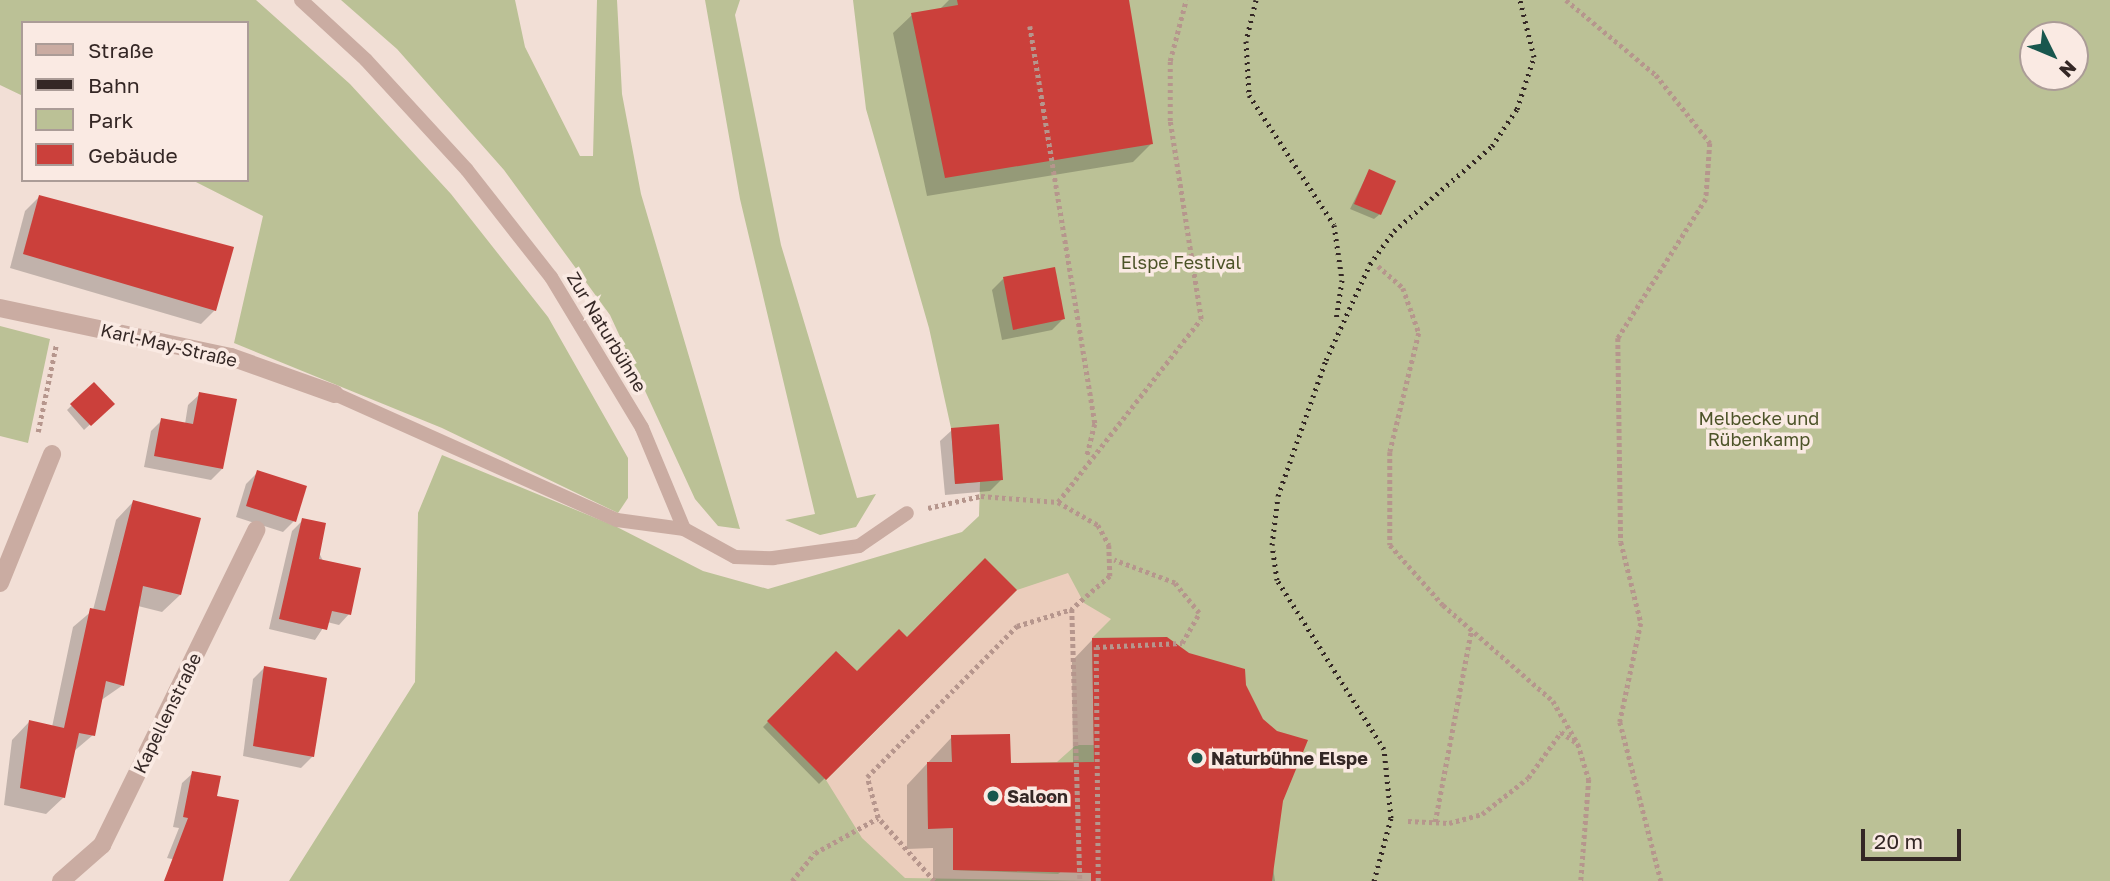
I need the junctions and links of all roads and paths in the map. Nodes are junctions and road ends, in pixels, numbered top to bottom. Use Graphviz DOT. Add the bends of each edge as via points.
graph roads {
  1 [pos="301,0"];
  2 [pos="1186,0"];
  3 [pos="1566,0"];
  4 [pos="1030,26"];
  5 [pos="1378,266"];
  6 [pos="0,308"];
  7 [pos="61,320"];
  8 [pos="335,394"];
  9 [pos="52,454"];
  10 [pos="1087,457"];
  11 [pos="1058,502"];
  12 [pos="907,513"];
  13 [pos="684,528"];
  14 [pos="256,530"];
  15 [pos="1114,560"];
  16 [pos="0,583"];
  17 [pos="1072,609"];
  18 [pos="1471,631"];
  19 [pos="1578,744"];
  20 [pos="878,818"];
  21 [pos="1408,821"];
  22 [pos="1435,822"];
  23 [pos="61,881"];
  24 [pos="792,881"];
  25 [pos="934,881"];
  26 [pos="1080,881"];
  27 [pos="1098,881"];
  28 [pos="1581,881"];
  29 [pos="1661,881"];
  1 -- 13 [label="lane, Zur Naturbühne" via="457,160 551,277 642,428"];
  2 -- 10 [label="path" via="1170,61 1170,121 1201,319 1194,335"];
  3 -- 29 [label="path" via="1656,75 1710,143 1706,200 1618,338 1621,542 1641,623 1620,722"];
  4 -- 10 [label="path" via="1095,424"];
  5 -- 18 [label="path" via="1403,288 1419,333 1390,452 1391,545"];
  6 -- 7 [label="street, Karl-May-Straße"];
  7 -- 8 [label="street, Karl-May-Straße" via="230,357"];
  7 -- 9 [label="path" via="35,446"];
  8 -- 13 [label="lane" via="617,520"];
  9 -- 16 [label="street"];
  10 -- 11 [label="path"];
  11 -- 12 [label="path" via="981,496"];
  11 -- 15 [label="path" via="1098,526"];
  12 -- 13 [label="lane" via="859,545 773,558 735,557"];
  14 -- 23 [label="street, Kapellenstraße" via="102,845"];
  15 -- 17 [label="path" via="1099,590"];
  15 -- 27 [label="path" via="1175,583 1199,613 1182,643 1096,647"];
  17 -- 20 [label="path" via="1017,626 866,777"];
  17 -- 26 [label="path"];
  18 -- 19 [label="path" via="1553,701"];
  18 -- 22 [label="path"];
  19 -- 22 [label="path" via="1558,733 1534,772 1493,807"];
  19 -- 28 [label="path" via="1591,801"];
  20 -- 24 [label="path" via="815,853"];
  20 -- 25 [label="path"];
  21 -- 22 [label="path"];
}
